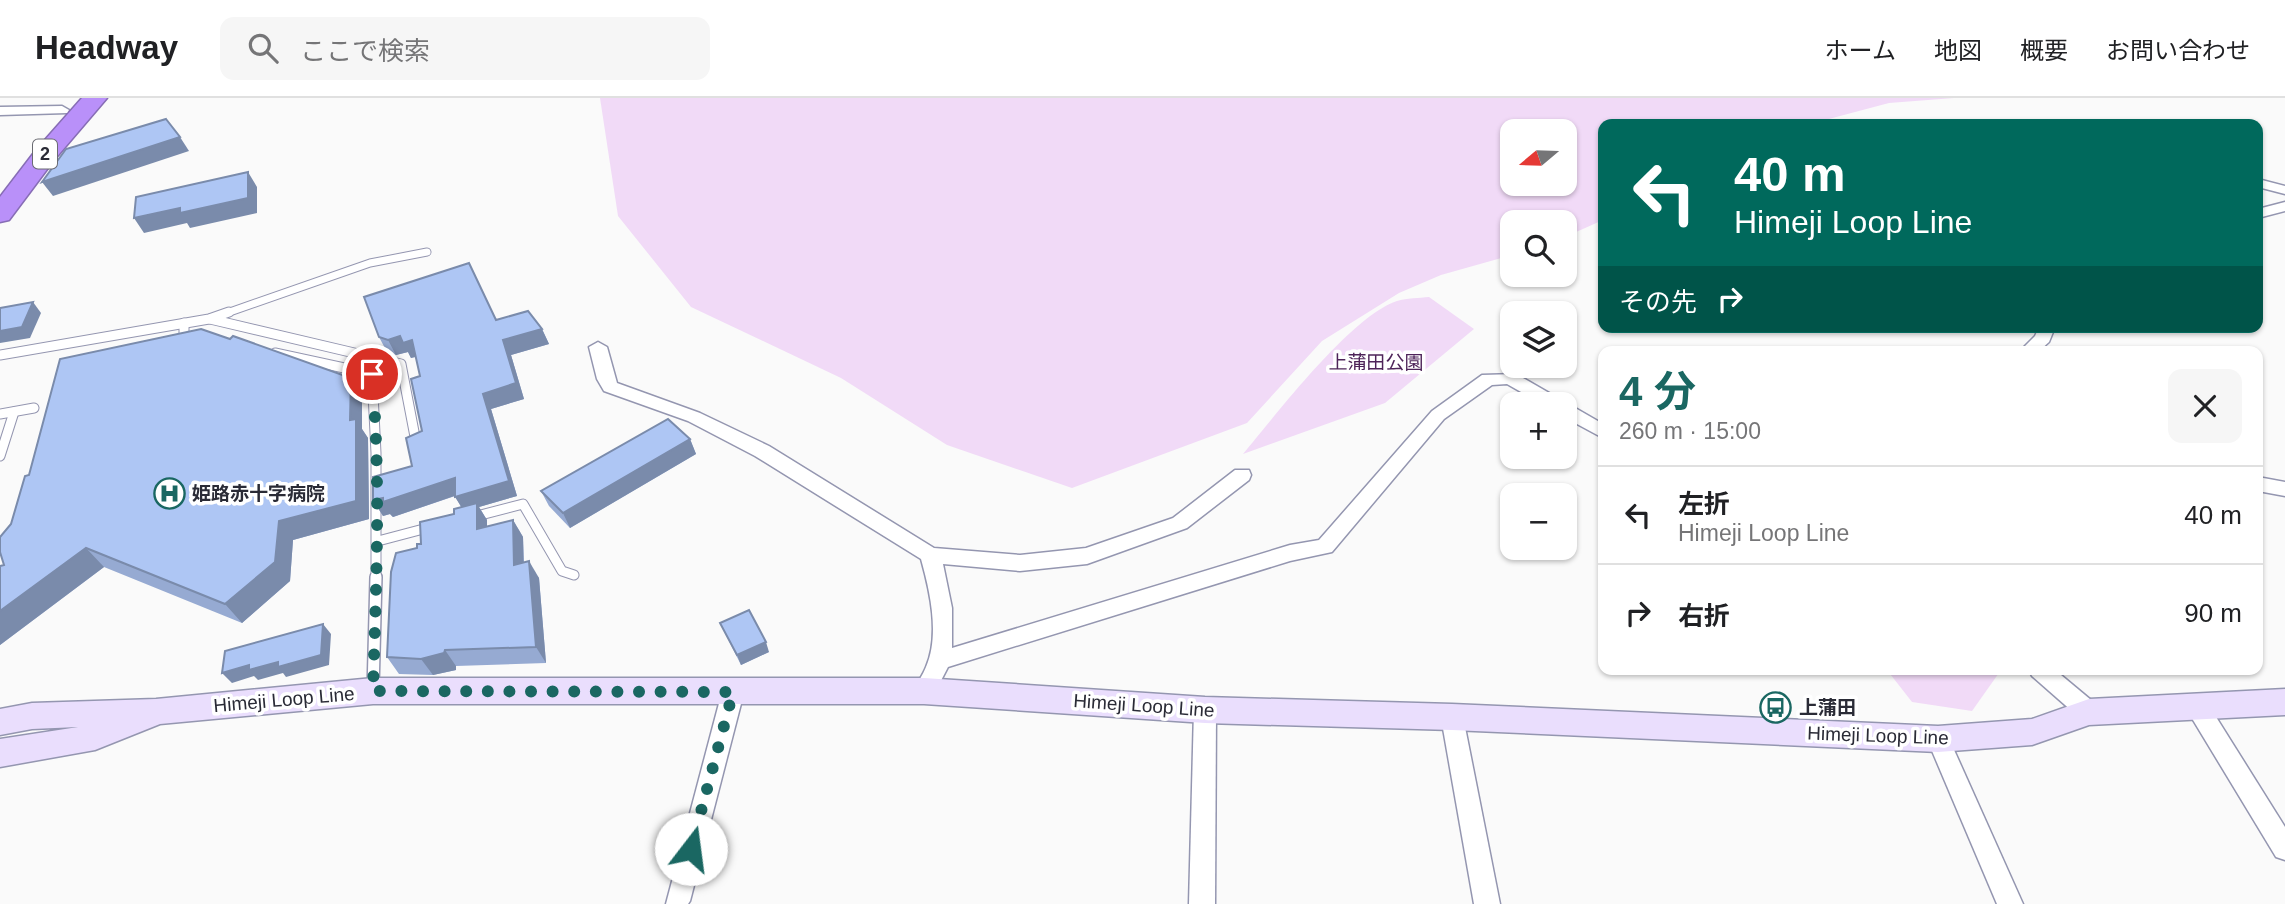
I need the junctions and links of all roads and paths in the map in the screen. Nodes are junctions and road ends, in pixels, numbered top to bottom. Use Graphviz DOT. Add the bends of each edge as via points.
graph roads {
  1 [pos="95,98"];
  2 [pos="68,104"];
  3 [pos="0,111"];
  4 [pos="0,181"];
  5 [pos="2263,184"];
  6 [pos="2285,190"];
  7 [pos="2285,206"];
  8 [pos="2263,213"];
  9 [pos="0,214"];
  10 [pos="427,252"];
  11 [pos="209,319"];
  12 [pos="184,323"];
  13 [pos="197,339"];
  14 [pos="598,347"];
  15 [pos="264,350"];
  16 [pos="0,355"];
  17 [pos="1534,392"];
  18 [pos="34,408"];
  19 [pos="13,412"];
  20 [pos="0,414"];
  21 [pos="1577,417"];
  22 [pos="1598,429"];
  23 [pos="416,442"];
  24 [pos="0,456"];
  25 [pos="1242,475"];
  26 [pos="2263,485"];
  27 [pos="2285,489"];
  28 [pos="457,521"];
  29 [pos="444,524"];
  30 [pos="378,541"];
  31 [pos="930,555"];
  32 [pos="574,575"];
  33 [pos="939,662"];
  34 [pos="2046,675"];
  35 [pos="373,691"];
  36 [pos="924,691"];
  37 [pos="733,692"];
  38 [pos="2285,702"];
  39 [pos="2198,708"];
  40 [pos="1205,710"];
  41 [pos="156,712"];
  42 [pos="2089,712"];
  43 [pos="1452,717"];
  44 [pos="0,722"];
  45 [pos="1938,739"];
  46 [pos="0,753"];
  47 [pos="2285,849"];
  48 [pos="677,901"];
  49 [pos="1202,904"];
  50 [pos="1486,904"];
  51 [pos="2010,904"];
  1 -- 9 [label="highway, 2"];
  2 -- 3 [label="street"];
  2 -- 4 [label="highway, 2"];
  5 -- 6 [label="street"];
  7 -- 8 [label="street"];
  10 -- 11 [label="lane" via="370,263"];
  11 -- 12 [label="lane"];
  11 -- 23 [label="lane" via="401,364"];
  12 -- 13 [label="lane" via="184,340"];
  12 -- 16 [label="lane"];
  14 -- 31 [label="street" via="610,387 694,417 762,451"];
  15 -- 30 [label="lane" via="372,374"];
  17 -- 33 [label="street" via="1510,378 1488,379 1438,415 1325,547 1290,553"];
  18 -- 19 [label="lane"];
  19 -- 20 [label="lane"];
  19 -- 24 [label="lane"];
  21 -- 22 [label="street"];
  25 -- 31 [label="street" via="1180,523 1087,556 1020,563"];
  26 -- 27 [label="street"];
  28 -- 32 [label="lane" via="523,504 562,571"];
  29 -- 30 [label="lane"];
  30 -- 35 [label="lane"];
  31 -- 33 [label="street" via="942,613"];
  33 -- 36 [label="street"];
  34 -- 42 [label="street"];
  35 -- 37 [label="main road, Himeji Loop Line"];
  35 -- 41 [label="main road, Himeji Loop Line"];
  36 -- 37 [label="main road, Himeji Loop Line"];
  36 -- 40 [label="main road, Himeji Loop Line"];
  37 -- 48 [label="street"];
  38 -- 39 [label="main road, Himeji Loop Line"];
  39 -- 42 [label="main road, Himeji Loop Line"];
  39 -- 47 [label="street"];
  40 -- 43 [label="main road, Himeji Loop Line"];
  40 -- 49 [label="street"];
  41 -- 44 [label="main road, Himeji Loop Line" via="32,716"];
  41 -- 46 [label="main road" via="118,732"];
  42 -- 45 [label="main road, Himeji Loop Line" via="2032,732"];
  43 -- 45 [label="main road, Himeji Loop Line"];
  43 -- 50 [label="street"];
  45 -- 51 [label="street"];
}
